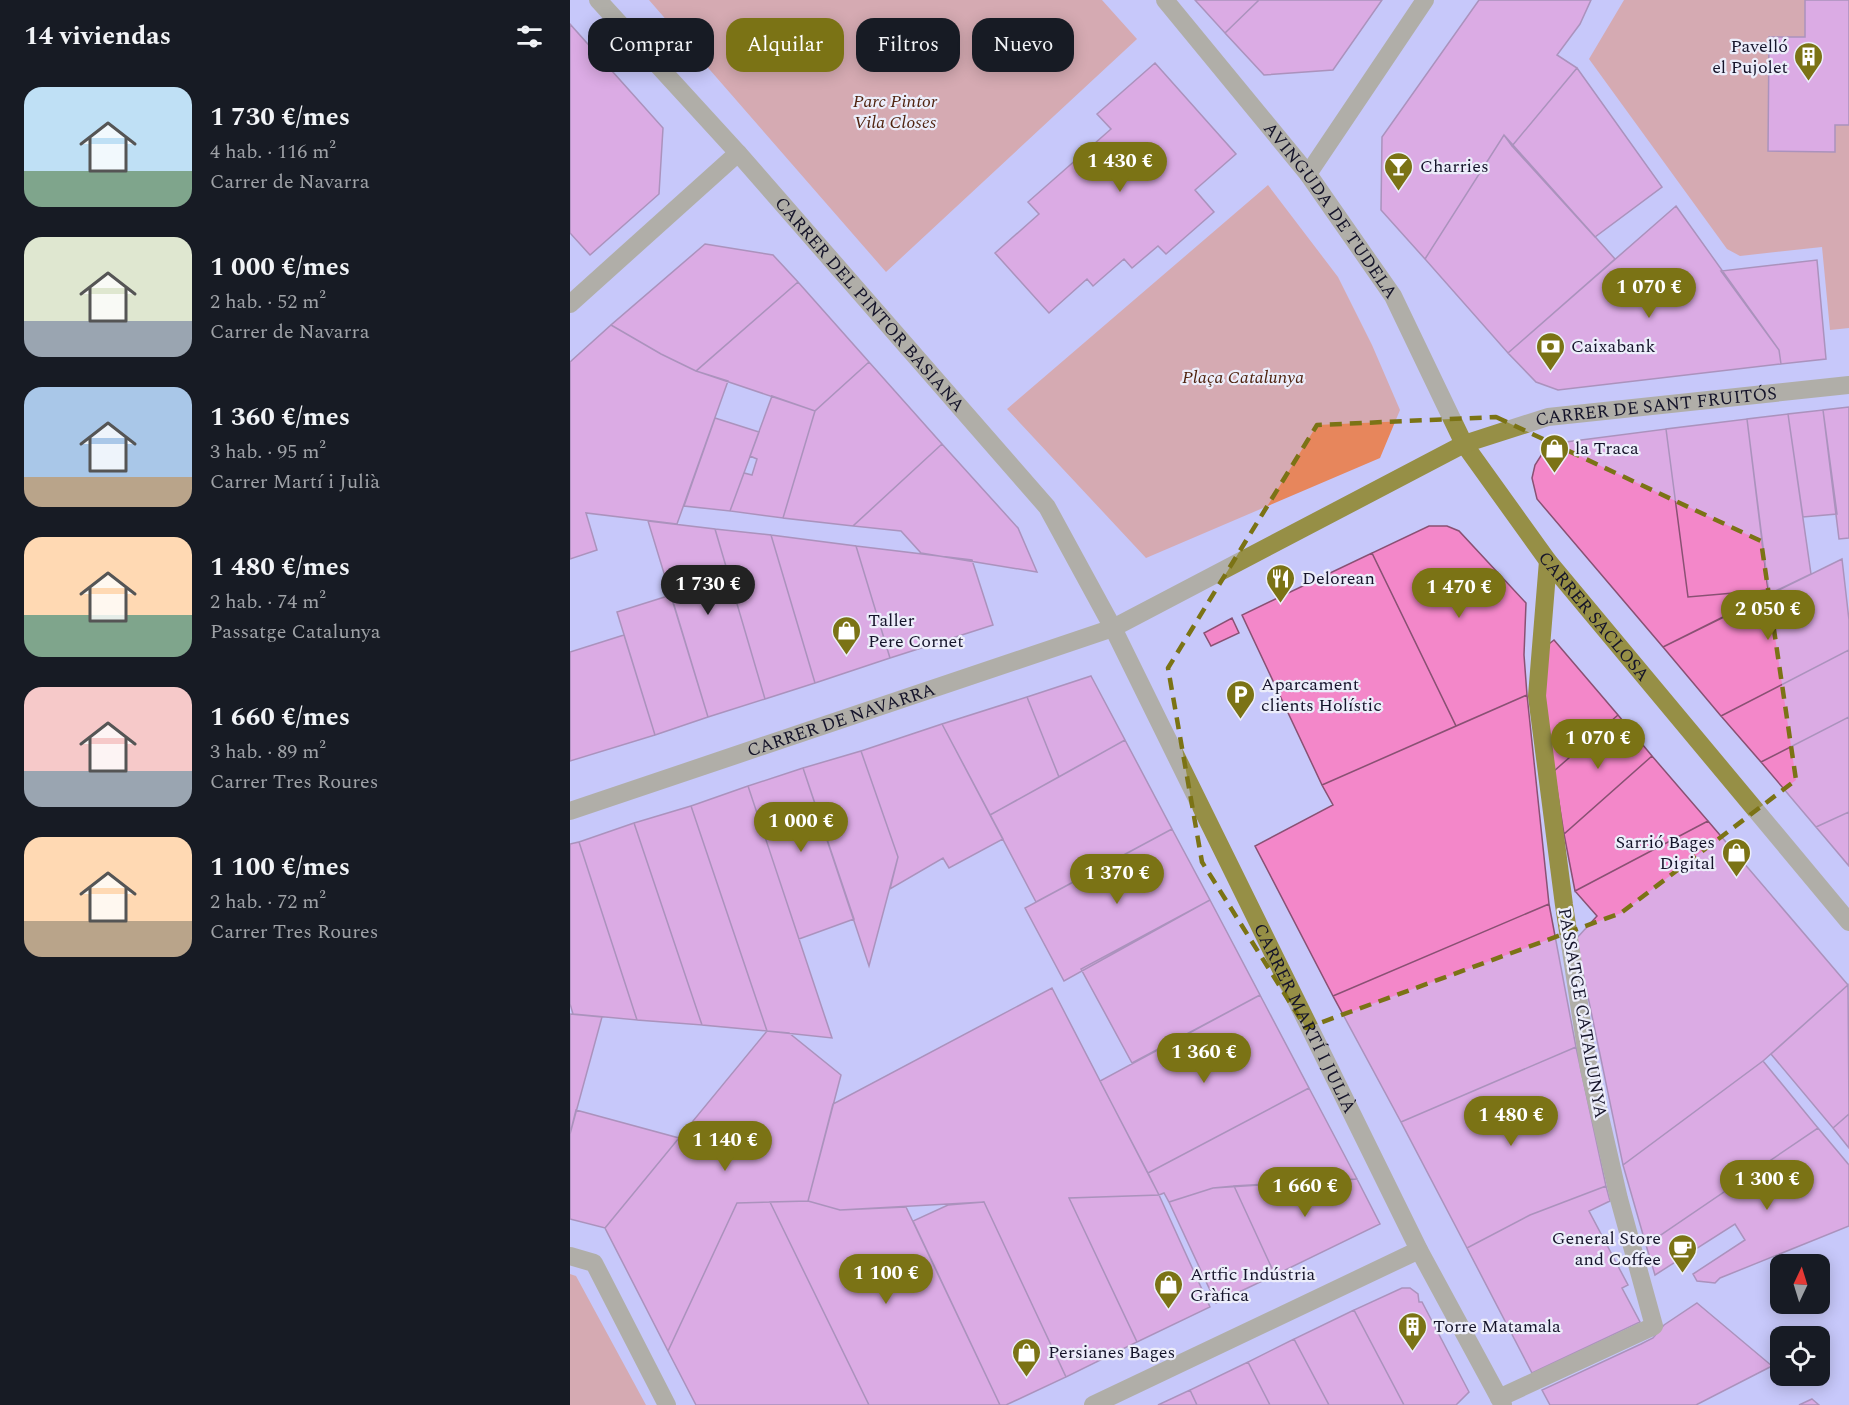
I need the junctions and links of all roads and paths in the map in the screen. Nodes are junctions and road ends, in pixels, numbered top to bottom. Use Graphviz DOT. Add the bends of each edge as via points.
graph roads {
  1 [pos="598,0"];
  2 [pos="1165,0"];
  3 [pos="1425,0"];
  4 [pos="738,153"];
  5 [pos="1308,174"];
  6 [pos="570,304"];
  7 [pos="1849,385"];
  8 [pos="1464,444"];
  9 [pos="1548,561"];
  10 [pos="1113,628"];
  11 [pos="570,811"];
  12 [pos="1849,921"];
  13 [pos="1419,1250"];
  14 [pos="570,1256"];
  15 [pos="1501,1402"];
  16 [pos="667,1405"];
  17 [pos="1093,1405"];
  1 -- 4 [label="street, CARRER DEL PINTOR BASIANA"];
  2 -- 5 [label="street, AVINGUDA DE TUDELA"];
  3 -- 5 [label="street"];
  4 -- 6 [label="street"];
  4 -- 10 [label="street, CARRER DEL PINTOR BASIANA" via="1047,507"];
  5 -- 8 [label="street, AVINGUDA DE TUDELA" via="1393,296"];
  7 -- 8 [label="street, CARRER DE SANT FRUITÓS" via="1548,417"];
  8 -- 9 [label="street, CARRER SACLOSA"];
  8 -- 10 [label="street"];
  9 -- 12 [label="street, CARRER SACLOSA"];
  9 -- 15 [label="street, PASSATGE CATALUNYA" via="1537,696 1564,905 1589,1069 1654,1326"];
  10 -- 11 [label="street, CARRER DE NAVARRA"];
  10 -- 13 [label="street, CARRER MARTÍ I JULIÀ"];
  13 -- 15 [label="street, CARRER MARTÍ I JULIÀ"];
  13 -- 17 [label="street"];
  14 -- 16 [label="street" via="594,1263"];
}
